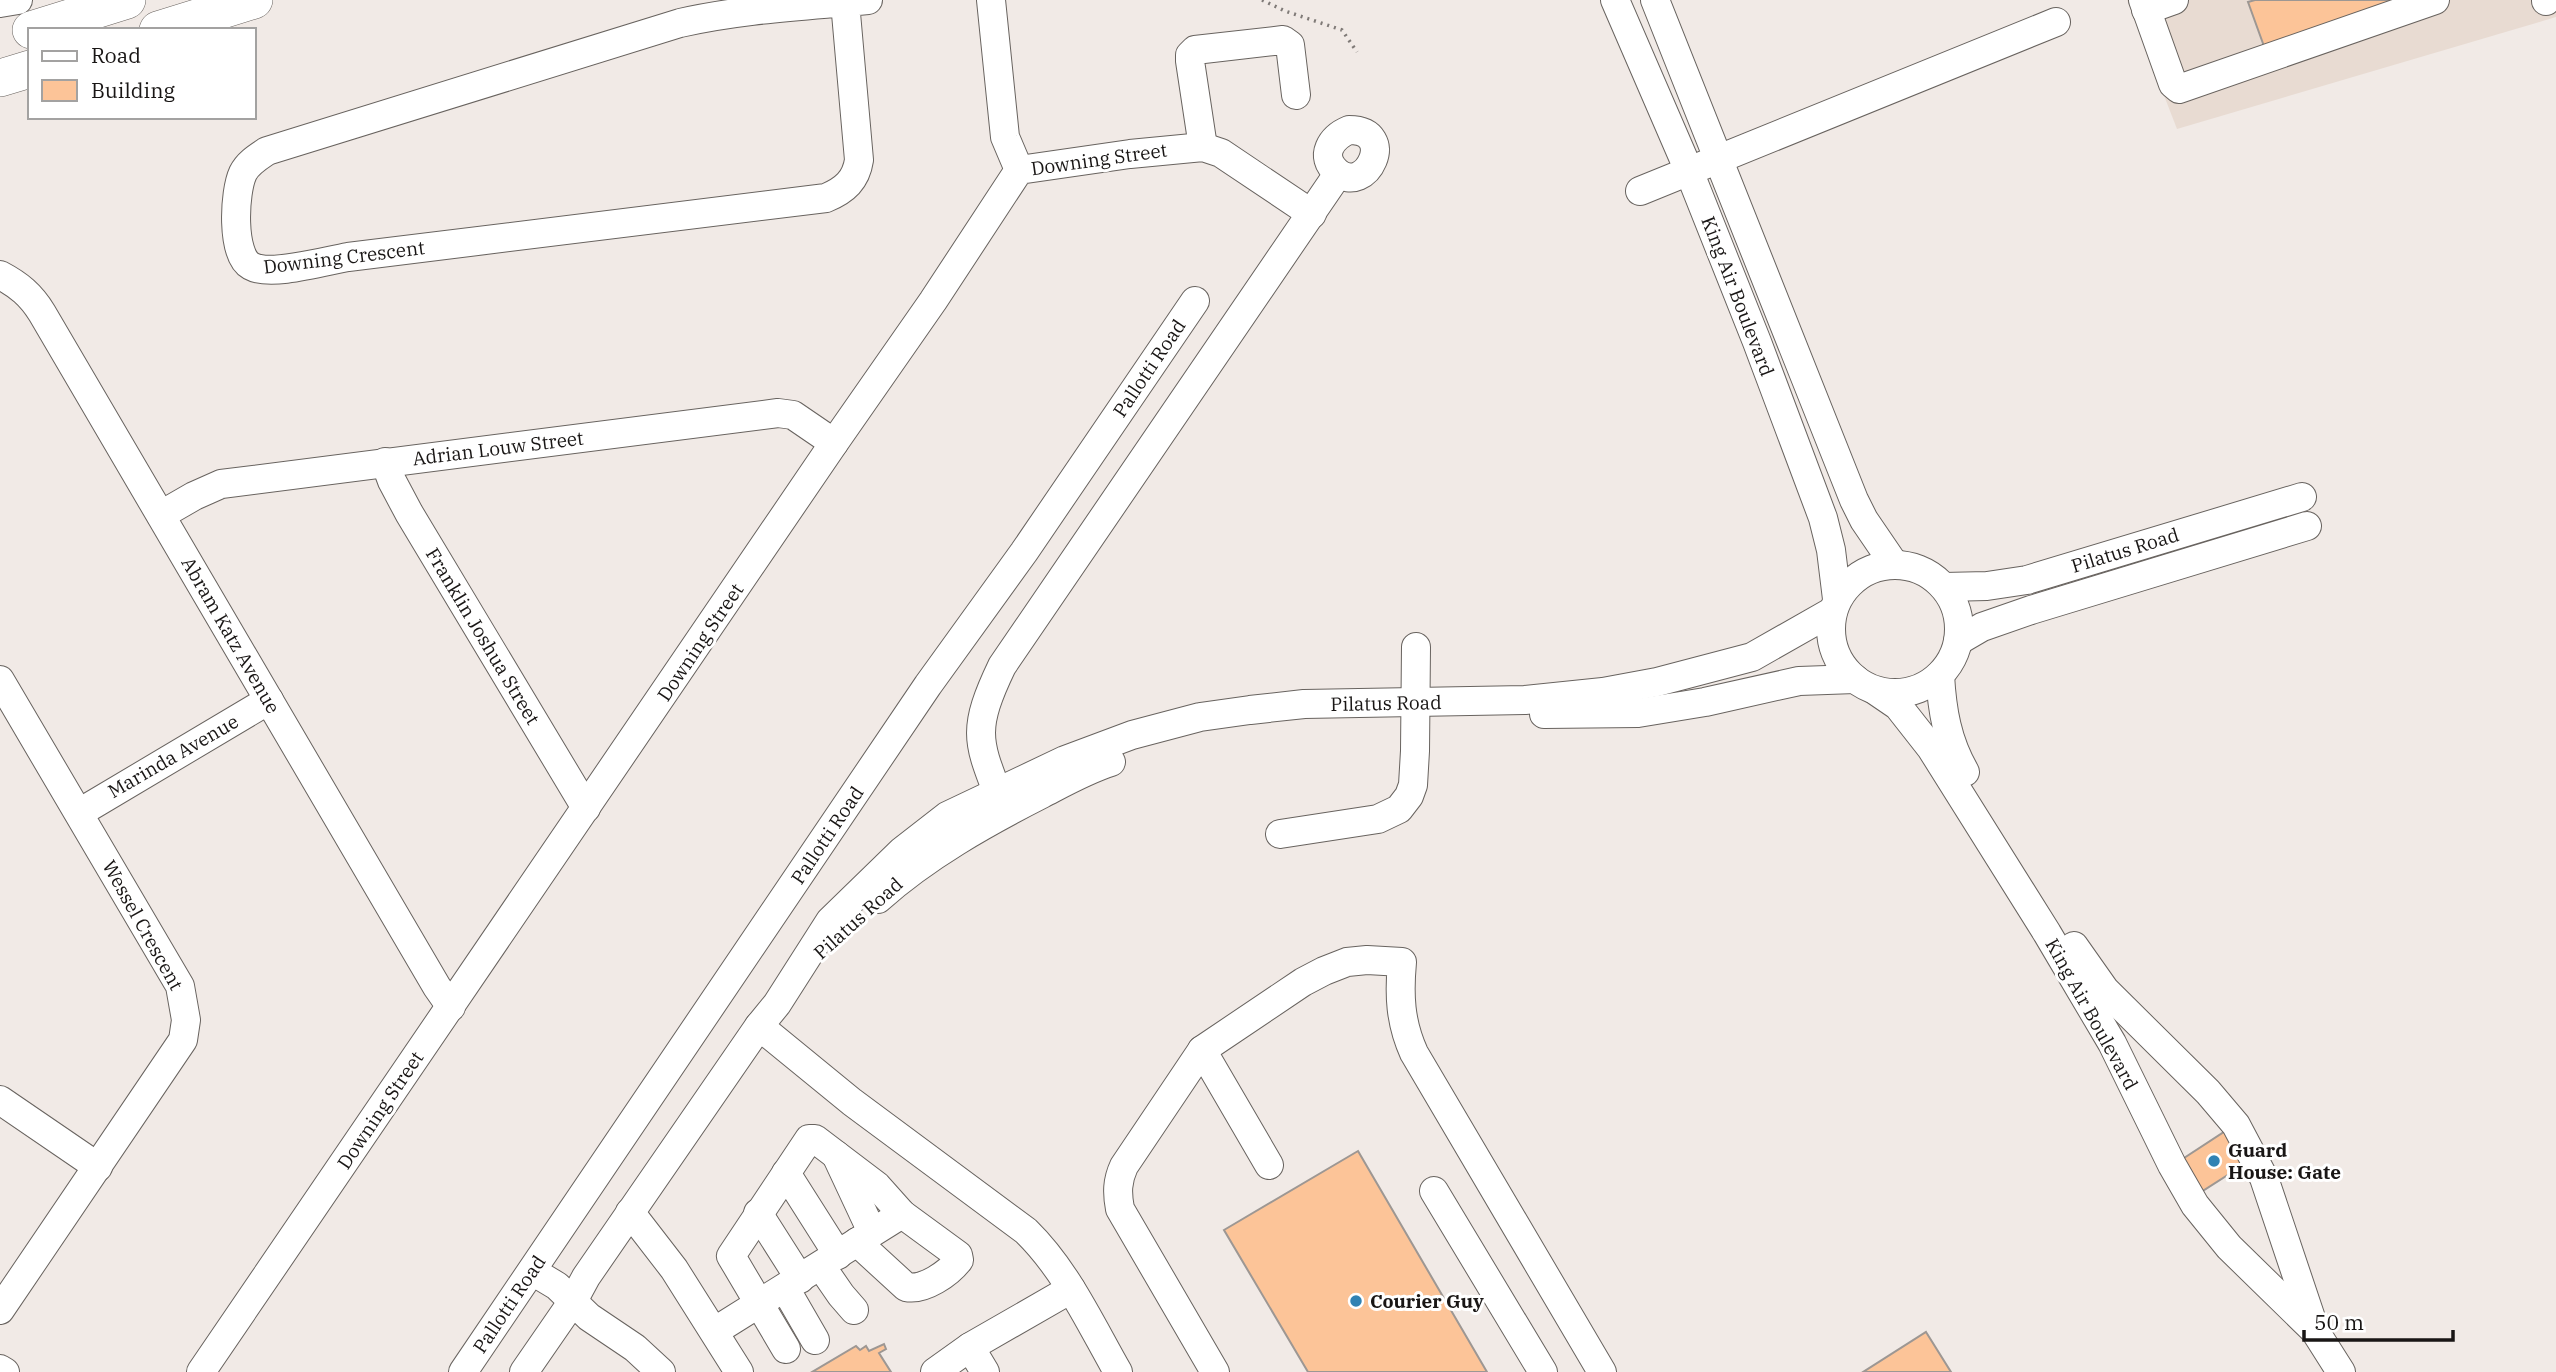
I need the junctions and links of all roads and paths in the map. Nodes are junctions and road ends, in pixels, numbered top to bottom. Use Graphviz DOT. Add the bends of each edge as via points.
graph roads {
  1 [pos="18,0"];
  2 [pos="127,0"];
  3 [pos="254,0"];
  4 [pos="991,0"];
  5 [pos="1262,0"];
  6 [pos="1615,0"];
  7 [pos="1655,0"];
  8 [pos="2174,0"];
  9 [pos="2435,0"];
  10 [pos="857,1"];
  11 [pos="0,3"];
  12 [pos="2144,5"];
  13 [pos="2056,22"];
  14 [pos="36,28"];
  15 [pos="164,28"];
  16 [pos="28,31"];
  17 [pos="0,39"];
  18 [pos="1357,52"];
  19 [pos="28,70"];
  20 [pos="0,78"];
  21 [pos="1296,95"];
  22 [pos="1203,147"];
  23 [pos="1718,160"];
  24 [pos="1019,170"];
  25 [pos="1689,171"];
  26 [pos="1338,174"];
  27 [pos="1640,191"];
  28 [pos="1312,214"];
  29 [pos="0,275"];
  30 [pos="1195,301"];
  31 [pos="834,443"];
  32 [pos="385,462"];
  33 [pos="2302,497"];
  34 [pos="161,515"];
  35 [pos="2307,526"];
  36 [pos="1024,552"];
  37 [pos="1894,564"];
  38 [pos="1063,577"];
  39 [pos="1944,587"];
  40 [pos="1835,605"];
  41 [pos="1958,641"];
  42 [pos="1416,647"];
  43 [pos="1940,675"];
  44 [pos="0,680"];
  45 [pos="1866,685"];
  46 [pos="269,700"];
  47 [pos="1415,711"];
  48 [pos="1002,802"];
  49 [pos="586,808"];
  50 [pos="79,813"];
  51 [pos="1280,834"];
  52 [pos="451,1007"];
  53 [pos="759,1026"];
  54 [pos="1202,1050"];
  55 [pos="0,1100"];
  56 [pos="835,1154"];
  57 [pos="1269,1165"];
  58 [pos="98,1167"];
  59 [pos="786,1173"];
  60 [pos="1434,1191"];
  61 [pos="630,1212"];
  62 [pos="758,1213"];
  63 [pos="902,1214"];
  64 [pos="829,1260"];
  65 [pos="532,1271"];
  66 [pos="1071,1289"];
  67 [pos="573,1301"];
  68 [pos="759,1304"];
  69 [pos="0,1310"];
  70 [pos="854,1310"];
  71 [pos="715,1331"];
  72 [pos="2315,1331"];
  73 [pos="815,1340"];
  74 [pos="970,1346"];
  75 [pos="786,1349"];
  76 [pos="0,1369"];
  77 [pos="5,1372"];
  78 [pos="201,1372"];
  79 [pos="463,1372"];
  80 [pos="524,1372"];
  81 [pos="661,1372"];
  82 [pos="739,1372"];
  83 [pos="935,1372"];
  84 [pos="985,1372"];
  85 [pos="1118,1372"];
  86 [pos="1215,1372"];
  87 [pos="1543,1372"];
  88 [pos="1602,1372"];
  89 [pos="2341,1372"];
  1 -- 11 [label="street"];
  2 -- 14 [label="main road"];
  3 -- 15 [label="main road"];
  4 -- 24 [label="street" via="1005,137"];
  5 -- 18 [label="path" via="1342,30"];
  6 -- 25 [label="street, King Air Boulevard"];
  7 -- 23 [label="street, King Air Boulevard"];
  8 -- 12 [label="street"];
  9 -- 12 [label="street" via="2179,89 2173,84"];
  10 -- 10 [label="street, Downing Crescent" via="857,173 847,187 826,198 261,270 243,260 237,246 238,188 244,171 267,151 680,23"];
  13 -- 23 [label="street"];
  16 -- 17 [label="main road"];
  19 -- 20 [label="main road"];
  21 -- 22 [label="street" via="1290,45 1283,40 1195,50 1190,61"];
  22 -- 24 [label="street, Downing Street"];
  22 -- 28 [label="street, Downing Street" via="1221,153"];
  23 -- 25 [label="street"];
  23 -- 37 [label="street, King Air Boulevard" via="1854,500"];
  24 -- 31 [label="street, Downing Street"];
  25 -- 27 [label="street"];
  25 -- 40 [label="street, King Air Boulevard" via="1823,518 1831,550"];
  26 -- 28 [label="street"];
  28 -- 38 [label="street"];
  29 -- 34 [label="street, Abram Katz Avenue" via="33,298"];
  30 -- 36 [label="street, Pallotti Road"];
  31 -- 32 [label="street, Adrian Louw Street" via="793,415 778,413"];
  31 -- 49 [label="street, Downing Street"];
  32 -- 34 [label="street, Adrian Louw Street" via="221,484"];
  32 -- 49 [label="street, Franklin Joshua Street" via="409,513"];
  33 -- 39 [label="street, Pilatus Road" via="2027,580"];
  34 -- 46 [label="street, Abram Katz Avenue"];
  35 -- 41 [label="street, Pilatus Road" via="2031,610"];
  36 -- 38 [label="street"];
  36 -- 65 [label="street, Pallotti Road" via="928,685"];
  37 -- 39 [label="street" via="1913,567"];
  37 -- 40 [label="street" via="1855,578"];
  38 -- 48 [label="street" via="1002,666 987,698 980,741"];
  39 -- 41 [label="street" via="1959,622"];
  40 -- 45 [label="street" via="1831,639 1835,654 1843,668"];
  40 -- 47 [label="street, Pilatus Road" via="1752,657 1657,682 1603,692"];
  41 -- 43 [label="street"];
  42 -- 47 [label="street"];
  43 -- 45 [label="street" via="1901,693"];
  43 -- 72 [label="street, King Air Boulevard" via="1949,741 1962,769 2075,946 2105,990 2208,1092 2250,1149 2286,1239"];
  44 -- 50 [label="street, Wessel Crescent"];
  45 -- 47 [label="street, Pilatus Road" via="1799,681 1638,713"];
  45 -- 72 [label="street, King Air Boulevard" via="1898,706 1931,748 2112,1043 2195,1205 2230,1247"];
  46 -- 50 [label="street, Marinda Avenue"];
  46 -- 52 [label="street, Abram Katz Avenue"];
  47 -- 48 [label="street, Pilatus Road" via="1246,725 1166,744"];
  47 -- 51 [label="street" via="1413,785 1399,808 1378,819"];
  48 -- 53 [label="street, Pilatus Road" via="901,878 799,971"];
  49 -- 52 [label="street, Downing Street"];
  50 -- 58 [label="street, Wessel Crescent" via="180,986 186,1020 183,1040"];
  52 -- 78 [label="street, Downing Street"];
  53 -- 61 [label="street"];
  53 -- 66 [label="street" via="852,1102 1026,1231"];
  54 -- 57 [label="street"];
  54 -- 86 [label="street" via="1124,1166 1117,1194 1126,1221"];
  54 -- 88 [label="street" via="1324,971 1347,962 1402,962 1401,1013 1414,1053"];
  55 -- 58 [label="street"];
  56 -- 59 [label="street" via="808,1139"];
  56 -- 63 [label="street" via="877,1186"];
  56 -- 64 [label="street" via="844,1177"];
  58 -- 69 [label="street, Wessel Crescent"];
  59 -- 62 [label="street"];
  59 -- 64 [label="street"];
  60 -- 87 [label="street"];
  61 -- 67 [label="street"];
  61 -- 71 [label="street"];
  62 -- 64 [label="street"];
  62 -- 68 [label="street" via="732,1256"];
  63 -- 64 [label="street"];
  63 -- 64 [label="street" via="958,1255 956,1264 922,1287 912,1288"];
  64 -- 68 [label="street"];
  64 -- 70 [label="street" via="841,1295"];
  64 -- 73 [label="street"];
  65 -- 67 [label="street"];
  65 -- 79 [label="street, Pallotti Road"];
  66 -- 74 [label="street"];
  66 -- 85 [label="street"];
  67 -- 80 [label="street"];
  67 -- 81 [label="street"];
  68 -- 71 [label="street"];
  68 -- 75 [label="street"];
  71 -- 82 [label="street"];
  72 -- 89 [label="street, King Air Boulevard"];
  74 -- 83 [label="street"];
  74 -- 84 [label="street"];
  76 -- 77 [label="street"];
}
